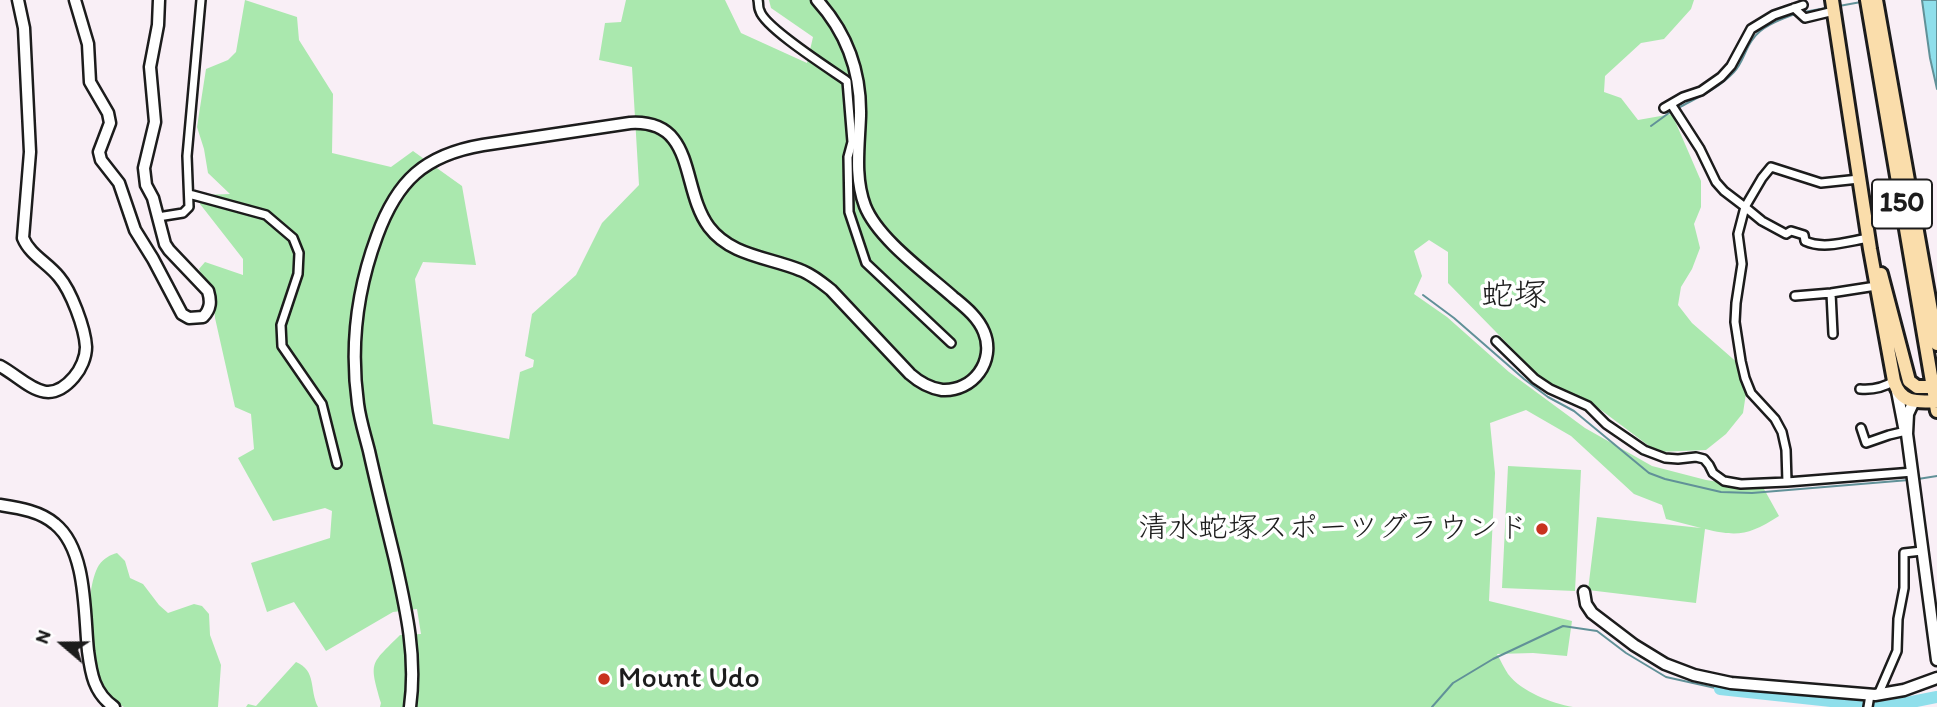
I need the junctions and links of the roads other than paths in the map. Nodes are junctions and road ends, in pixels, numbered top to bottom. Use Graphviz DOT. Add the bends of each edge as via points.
graph roads {
  1 [pos="18,0"];
  2 [pos="75,0"];
  3 [pos="159,0"];
  4 [pos="201,0"];
  5 [pos="758,0"];
  6 [pos="817,0"];
  7 [pos="1872,3"];
  8 [pos="1803,5"];
  9 [pos="1833,6"];
  10 [pos="1794,8"];
  11 [pos="1859,179"];
  12 [pos="189,194"];
  13 [pos="1745,207"];
  14 [pos="158,217"];
  15 [pos="1870,243"];
  16 [pos="1876,286"];
  17 [pos="1831,293"];
  18 [pos="1795,296"];
  19 [pos="1833,334"];
  20 [pos="1898,338"];
  21 [pos="1496,341"];
  22 [pos="951,344"];
  23 [pos="1937,344"];
  24 [pos="1889,355"];
  25 [pos="0,366"];
  26 [pos="1905,368"];
  27 [pos="1934,387"];
  28 [pos="1860,389"];
  29 [pos="1903,393"];
  30 [pos="1936,404"];
  31 [pos="1861,428"];
  32 [pos="1907,433"];
  33 [pos="337,464"];
  34 [pos="1913,472"];
  35 [pos="1787,482"];
  36 [pos="0,505"];
  37 [pos="1922,551"];
  38 [pos="1584,592"];
  39 [pos="1937,660"];
  40 [pos="1937,678"];
  41 [pos="1871,699"];
  42 [pos="114,707"];
  43 [pos="410,707"];
  1 -- 25 [label="street" via="24,28 30,152 23,238 67,288 86,350 74,377 48,391 35,390"];
  2 -- 14 [label="street" via="88,44 90,82 110,123 99,152 101,160 119,183 135,230 182,314 203,317 210,306 208,291 169,250"];
  3 -- 14 [label="street" via="150,67 155,122 144,168"];
  4 -- 12 [label="street" via="187,156"];
  5 -- 22 [label="street" via="760,12 781,35 847,81 852,142 849,212 866,263"];
  6 -- 43 [label="street" via="845,38 855,68 860,98 857,166 867,210 886,237 981,326 987,340 983,368 972,381 950,390 922,383 822,283 800,270 737,249 718,236 697,206 684,158 666,131 630,123 464,148 438,157 398,191 383,221 358,307 355,338 358,406 411,630"];
  7 -- 23 [label="highway, 150"];
  7 -- 27 [label="highway, 150"];
  8 -- 10 [label="street"];
  9 -- 10 [label="street" via="1805,18"];
  9 -- 11 [label="highway, 150"];
  10 -- 13 [label="street" via="1751,29 1721,77 1668,106 1700,149 1716,182"];
  11 -- 13 [label="street" via="1821,183 1771,167"];
  11 -- 15 [label="highway, 150"];
  12 -- 14 [label="street" via="189,207 183,213"];
  12 -- 33 [label="street" via="266,215 293,238 299,253 298,274 281,325 282,346 322,404"];
  13 -- 15 [label="street" via="1786,234 1804,235 1812,244"];
  13 -- 35 [label="street" via="1738,234 1742,264 1735,322 1745,379 1782,432"];
  15 -- 16 [label="highway, 150"];
  15 -- 20 [label="highway, 150"];
  16 -- 17 [label="street"];
  16 -- 24 [label="highway, 150"];
  17 -- 18 [label="street"];
  17 -- 19 [label="street"];
  20 -- 24 [label="highway" via="1892,341"];
  20 -- 26 [label="highway, 150"];
  21 -- 35 [label="street" via="1535,379 1588,406 1606,424 1653,455 1704,459 1724,481"];
  24 -- 29 [label="highway, 150"];
  26 -- 27 [label="highway" via="1909,382"];
  26 -- 29 [label="street"];
  27 -- 30 [label="highway, 150"];
  28 -- 29 [label="street" via="1886,386"];
  29 -- 30 [label="highway, 150"];
  29 -- 32 [label="street"];
  29 -- 32 [label="street"];
  31 -- 32 [label="street" via="1866,443"];
  32 -- 34 [label="street"];
  34 -- 35 [label="street"];
  34 -- 37 [label="street"];
  36 -- 42 [label="street" via="46,518 70,542 81,576 91,675 99,694"];
  37 -- 39 [label="street"];
  37 -- 41 [label="street" via="1904,553 1897,651"];
  38 -- 41 [label="street" via="1592,613 1651,656 1679,670 1731,683"];
  40 -- 41 [label="street"];
}
